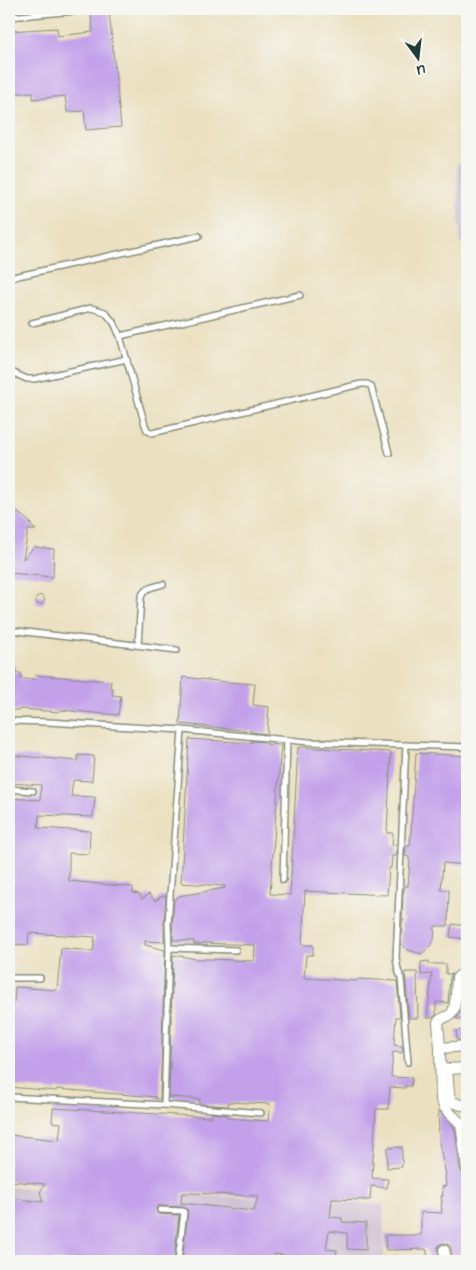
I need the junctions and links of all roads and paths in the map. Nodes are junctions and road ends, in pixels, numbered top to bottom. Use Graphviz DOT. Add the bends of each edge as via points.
graph roads {
  1 [pos="86,10"];
  2 [pos="9,17"];
  3 [pos="199,236"];
  4 [pos="9,278"];
  5 [pos="300,295"];
  6 [pos="32,323"];
  7 [pos="120,336"];
  8 [pos="127,359"];
  9 [pos="9,371"];
  10 [pos="389,453"];
  11 [pos="163,584"];
  12 [pos="9,630"];
  13 [pos="138,645"];
  14 [pos="177,650"];
  15 [pos="9,721"];
  16 [pos="182,730"];
  17 [pos="287,740"];
  18 [pos="406,745"];
  19 [pos="467,747"];
  20 [pos="9,789"];
  21 [pos="34,791"];
  22 [pos="282,880"];
  23 [pos="169,948"];
  24 [pos="236,950"];
  25 [pos="467,974"];
  26 [pos="9,978"];
  27 [pos="40,978"];
  28 [pos="467,1046"];
  29 [pos="440,1048"];
  30 [pos="408,1062"];
  31 [pos="467,1068"];
  32 [pos="9,1097"];
  33 [pos="164,1105"];
  34 [pos="464,1105"];
  35 [pos="261,1113"];
  36 [pos="461,1124"];
  37 [pos="467,1168"];
  38 [pos="160,1210"];
  39 [pos="444,1250"];
  40 [pos="178,1261"];
  41 [pos="446,1261"];
  1 -- 2 [label="lane"];
  3 -- 4 [label="lane"];
  5 -- 7 [label="lane"];
  6 -- 7 [label="lane" via="91,308 105,312"];
  7 -- 8 [label="lane"];
  8 -- 9 [label="lane" via="34,379"];
  8 -- 10 [label="lane" via="145,425 152,432 367,384 371,386"];
  11 -- 13 [label="lane" via="143,592"];
  12 -- 13 [label="lane"];
  13 -- 14 [label="lane"];
  15 -- 16 [label="lane"];
  16 -- 17 [label="lane"];
  16 -- 23 [label="lane"];
  17 -- 18 [label="lane"];
  17 -- 22 [label="lane"];
  18 -- 19 [label="lane"];
  18 -- 30 [label="lane" via="396,958 402,978"];
  20 -- 21 [label="lane"];
  23 -- 24 [label="lane"];
  23 -- 33 [label="lane"];
  25 -- 29 [label="street" via="457,978 451,1014 438,1022"];
  26 -- 27 [label="lane"];
  28 -- 29 [label="street"];
  29 -- 36 [label="street" via="441,1100"];
  31 -- 34 [label="street" via="447,1069 448,1094 452,1102"];
  32 -- 33 [label="lane"];
  33 -- 35 [label="lane"];
  34 -- 36 [label="street"];
  36 -- 37 [label="street"];
  38 -- 40 [label="lane" via="184,1212"];
  39 -- 41 [label="street"];
}
